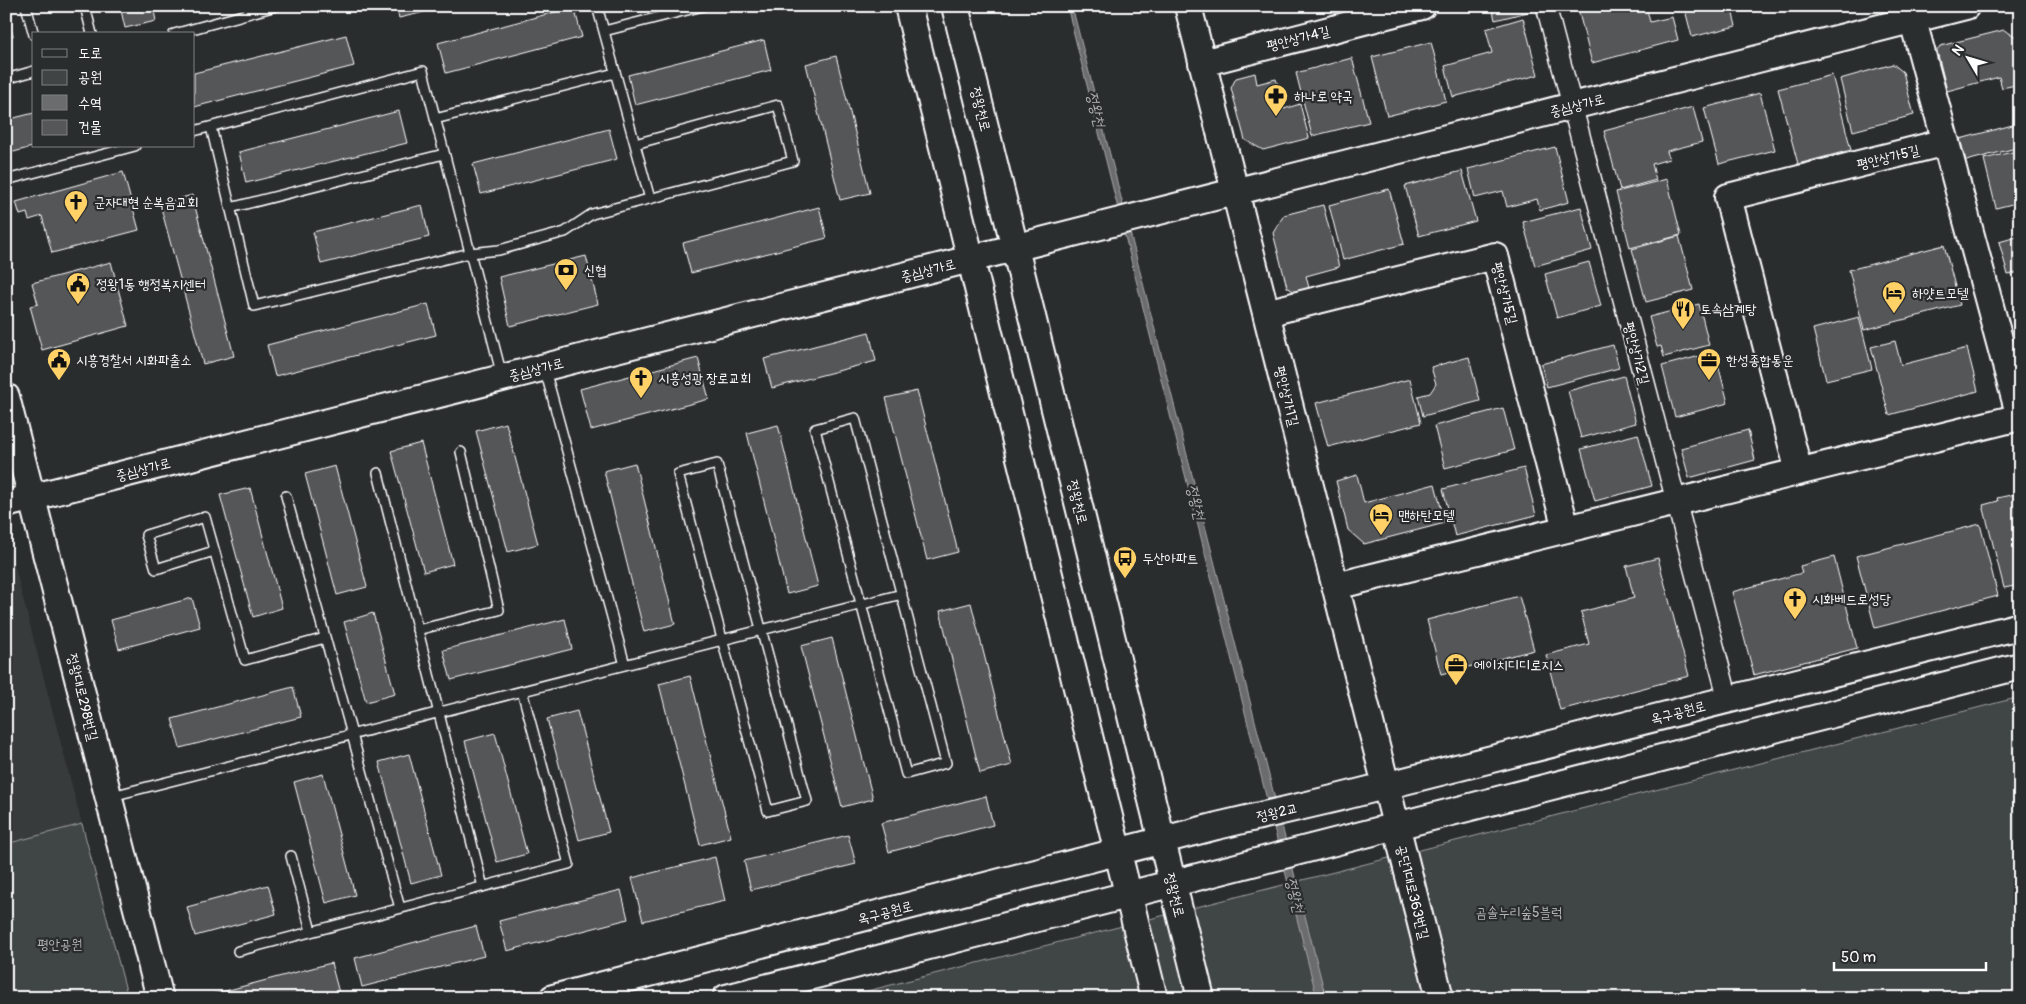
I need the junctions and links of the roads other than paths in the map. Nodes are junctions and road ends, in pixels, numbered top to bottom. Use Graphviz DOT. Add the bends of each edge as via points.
graph roads {
  1 [pos="26,6"];
  2 [pos="85,6"];
  3 [pos="276,6"];
  4 [pos="597,6"];
  5 [pos="703,6"];
  6 [pos="908,6"];
  7 [pos="956,6"];
  8 [pos="1188,6"];
  9 [pos="1422,6"];
  10 [pos="1546,6"];
  11 [pos="1966,6"];
  12 [pos="1911,13"];
  13 [pos="604,31"];
  14 [pos="33,32"];
  15 [pos="92,32"];
  16 [pos="181,32"];
  17 [pos="1202,62"];
  18 [pos="32,72"];
  19 [pos="616,72"];
  20 [pos="6,79"];
  21 [pos="1572,106"];
  22 [pos="435,119"];
  23 [pos="210,126"];
  24 [pos="195,131"];
  25 [pos="1946,142"];
  26 [pos="635,144"];
  27 [pos="127,148"];
  28 [pos="444,154"];
  29 [pos="6,180"];
  30 [pos="1235,192"];
  31 [pos="650,199"];
  32 [pos="230,208"];
  33 [pos="1016,248"];
  34 [pos="470,253"];
  35 [pos="971,259"];
  36 [pos="1266,313"];
  37 [pos="544,368"];
  38 [pos="502,378"];
  39 [pos="6,397"];
  40 [pos="2020,417"];
  41 [pos="461,452"];
  42 [pos="1799,472"];
  43 [pos="378,473"];
  44 [pos="286,496"];
  45 [pos="32,497"];
  46 [pos="1676,502"];
  47 [pos="6,504"];
  48 [pos="1566,529"];
  49 [pos="214,552"];
  50 [pos="1336,586"];
  51 [pos="902,594"];
  52 [pos="861,604"];
  53 [pos="2020,626"];
  54 [pos="418,630"];
  55 [pos="761,630"];
  56 [pos="325,638"];
  57 [pos="722,640"];
  58 [pos="625,665"];
  59 [pos="2020,666"];
  60 [pos="522,691"];
  61 [pos="1728,699"];
  62 [pos="439,713"];
  63 [pos="352,735"];
  64 [pos="1387,786"];
  65 [pos="109,797"];
  66 [pos="1337,798"];
  67 [pos="1217,826"];
  68 [pos="1397,826"];
  69 [pos="1162,840"];
  70 [pos="1117,852"];
  71 [pos="291,856"];
  72 [pos="1172,884"];
  73 [pos="483,887"];
  74 [pos="1128,895"];
  75 [pos="400,908"];
  76 [pos="311,932"];
  77 [pos="238,951"];
  78 [pos="160,998"];
  79 [pos="553,998"];
  80 [pos="726,998"];
  81 [pos="1154,998"];
  82 [pos="1201,998"];
  83 [pos="1440,998"];
  1 -- 14 [label="lane"];
  2 -- 15 [label="lane"];
  3 -- 16 [label="lane"];
  4 -- 13 [label="lane"];
  5 -- 13 [label="lane"];
  6 -- 35 [label="street"];
  7 -- 33 [label="street, 정왕천로"];
  8 -- 17 [label="street, 평안상가1길"];
  9 -- 17 [label="street, 평안상가4길"];
  10 -- 21 [label="street, 평안상가2길"];
  11 -- 12 [label="street, 중심상가로"];
  12 -- 21 [label="street, 중심상가로"];
  12 -- 25 [label="street"];
  13 -- 19 [label="lane"];
  17 -- 30 [label="street, 평안상가1길"];
  18 -- 20 [label="lane"];
  19 -- 22 [label="lane"];
  19 -- 26 [label="lane"];
  21 -- 30 [label="street, 중심상가로"];
  21 -- 46 [label="street, 평안상가2길"];
  22 -- 23 [label="lane" via="423,71"];
  22 -- 28 [label="lane"];
  23 -- 24 [label="lane"];
  23 -- 32 [label="lane"];
  25 -- 40 [label="street"];
  25 -- 42 [label="street, 평안상가5길" via="1728,197"];
  26 -- 31 [label="lane"];
  26 -- 31 [label="lane" via="778,104 793,161"];
  27 -- 29 [label="lane"];
  28 -- 32 [label="lane"];
  28 -- 34 [label="lane"];
  30 -- 33 [label="street, 중심상가로"];
  30 -- 36 [label="street, 평안상가1길"];
  31 -- 34 [label="lane" via="592,214 565,232 499,250"];
  32 -- 34 [label="lane" via="254,306"];
  33 -- 35 [label="street, 중심상가로"];
  33 -- 69 [label="street, 정왕천로"];
  34 -- 38 [label="lane"];
  35 -- 37 [label="street, 중심상가로"];
  35 -- 70 [label="street"];
  36 -- 48 [label="street, 평안상가5길" via="1495,256"];
  36 -- 50 [label="street, 평안상가1길"];
  37 -- 38 [label="street, 중심상가로"];
  37 -- 58 [label="lane"];
  38 -- 45 [label="street, 중심상가로"];
  39 -- 45 [label="street, 정왕대로298번길"];
  40 -- 42 [label="street"];
  41 -- 54 [label="lane" via="500,610"];
  42 -- 46 [label="street"];
  43 -- 54 [label="lane"];
  44 -- 56 [label="lane"];
  45 -- 47 [label="street, 중심상가로"];
  45 -- 65 [label="street, 정왕대로298번길"];
  46 -- 48 [label="street"];
  46 -- 61 [label="street, 평안상가2길"];
  48 -- 50 [label="street"];
  49 -- 49 [label="lane" via="156,569 146,534 205,517"];
  49 -- 56 [label="lane" via="245,660"];
  50 -- 64 [label="street, 평안상가1길"];
  51 -- 52 [label="lane"];
  51 -- 52 [label="lane" via="946,763 906,774"];
  51 -- 52 [label="lane" via="855,418 814,429"];
  52 -- 55 [label="lane"];
  53 -- 61 [label="street, 옥구공원로"];
  54 -- 62 [label="lane"];
  55 -- 57 [label="lane"];
  55 -- 57 [label="lane" via="717,464 678,474"];
  55 -- 57 [label="lane" via="807,801 768,812"];
  56 -- 63 [label="lane"];
  57 -- 58 [label="lane"];
  58 -- 60 [label="lane"];
  59 -- 68 [label="street"];
  60 -- 62 [label="lane"];
  60 -- 73 [label="lane" via="569,864"];
  61 -- 64 [label="street, 옥구공원로"];
  62 -- 63 [label="lane"];
  62 -- 73 [label="lane"];
  63 -- 65 [label="lane"];
  63 -- 75 [label="lane"];
  64 -- 66 [label="street, 옥구공원로"];
  64 -- 68 [label="street, 공단1대로363번길"];
  65 -- 78 [label="street, 정왕대로298번길"];
  66 -- 67 [label="street, 정왕2교"];
  67 -- 69 [label="street, 옥구공원로"];
  68 -- 72 [label="street"];
  68 -- 83 [label="street, 공단1대로363번길"];
  69 -- 70 [label="street, 옥구공원로"];
  69 -- 72 [label="street, 정왕천로"];
  70 -- 74 [label="street"];
  70 -- 79 [label="street, 옥구공원로"];
  71 -- 76 [label="lane"];
  72 -- 74 [label="street"];
  72 -- 82 [label="street, 정왕천로"];
  73 -- 75 [label="lane"];
  74 -- 80 [label="street"];
  74 -- 81 [label="street"];
  75 -- 76 [label="lane"];
  76 -- 77 [label="lane"];
}
